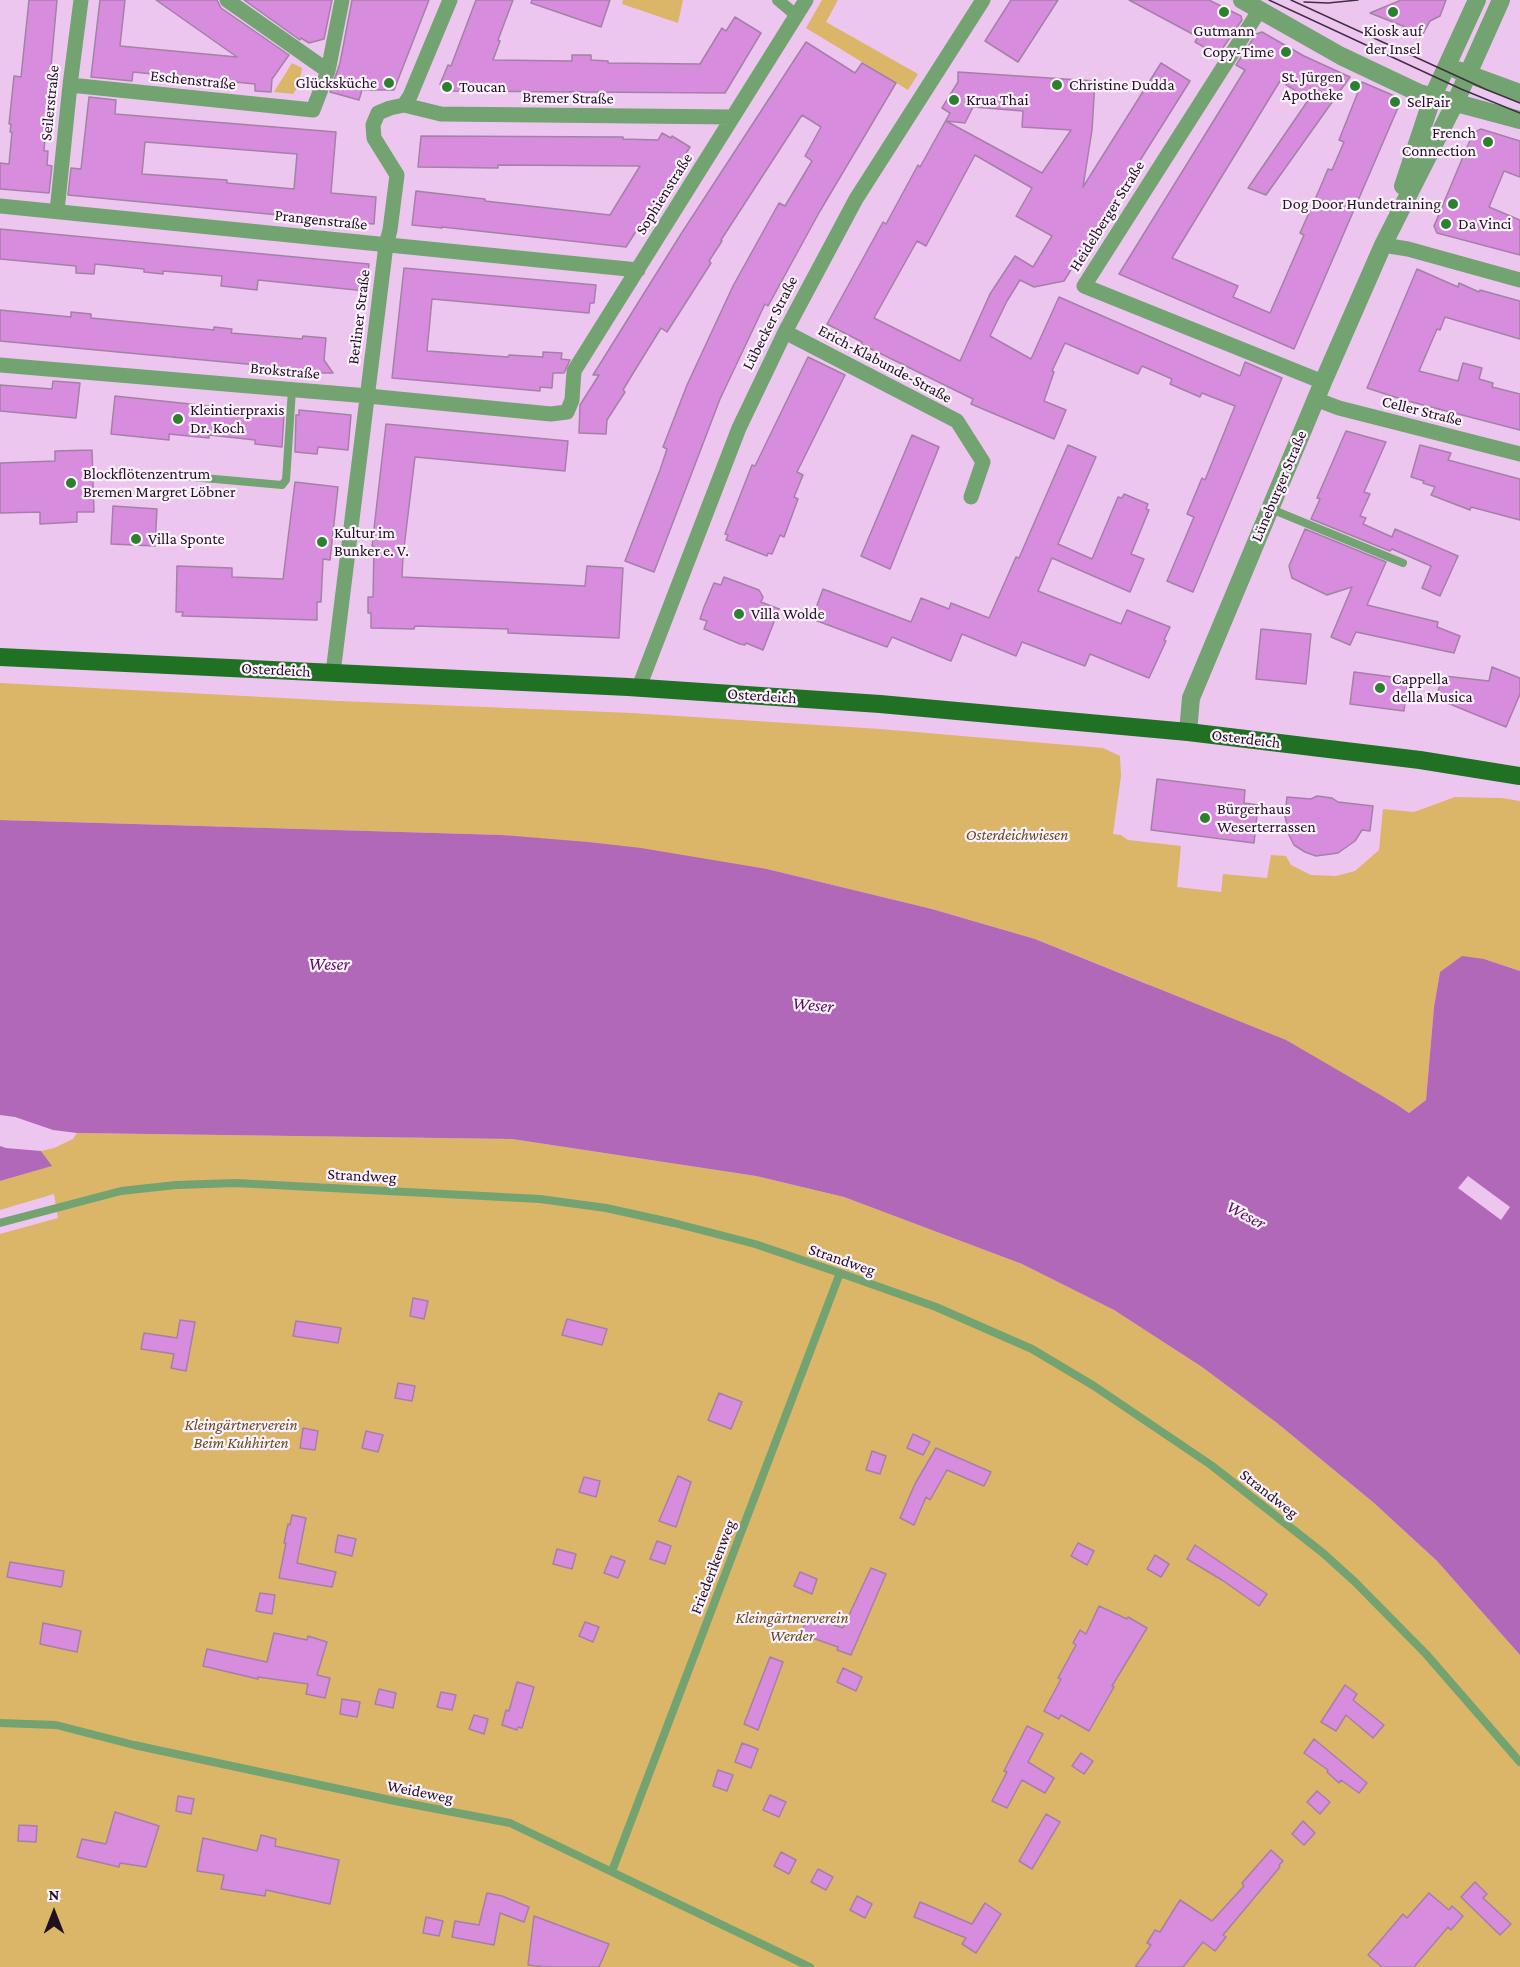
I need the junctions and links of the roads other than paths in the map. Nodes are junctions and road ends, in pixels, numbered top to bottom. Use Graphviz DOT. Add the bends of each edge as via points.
graph roads {
  1 [pos="81,0"];
  2 [pos="227,0"];
  3 [pos="342,0"];
  4 [pos="450,0"];
  5 [pos="778,0"];
  6 [pos="807,0"];
  7 [pos="983,0"];
  8 [pos="1242,0"];
  9 [pos="1477,0"];
  10 [pos="1501,0"];
  11 [pos="1259,10"];
  12 [pos="797,16"];
  13 [pos="1447,66"];
  14 [pos="328,71"];
  15 [pos="1468,74"];
  16 [pos="70,85"];
  17 [pos="1520,93"];
  18 [pos="1433,96"];
  19 [pos="1455,103"];
  20 [pos="404,105"];
  21 [pos="732,117"];
  22 [pos="1520,120"];
  23 [pos="0,206"];
  24 [pos="57,211"];
  25 [pos="386,245"];
  26 [pos="1383,245"];
  27 [pos="638,270"];
  28 [pos="1520,280"];
  29 [pos="785,332"];
  30 [pos="0,365"];
  31 [pos="1323,382"];
  32 [pos="292,390"];
  33 [pos="368,396"];
  34 [pos="1315,399"];
  35 [pos="567,412"];
  36 [pos="1520,454"];
  37 [pos="182,476"];
  38 [pos="971,497"];
  39 [pos="1270,508"];
  40 [pos="1403,563"];
  41 [pos="0,657"];
  42 [pos="333,673"];
  43 [pos="639,687"];
  44 [pos="1188,732"];
  45 [pos="1520,776"];
  46 [pos="0,1223"];
  47 [pos="840,1273"];
  48 [pos="0,1723"];
  49 [pos="1520,1762"];
  50 [pos="612,1871"];
  51 [pos="810,1967"];
  1 -- 16 [label="street, Seilerstraße"];
  2 -- 14 [label="street"];
  3 -- 14 [label="street"];
  4 -- 20 [label="street"];
  5 -- 12 [label="street"];
  6 -- 12 [label="street, Sophienstraße"];
  7 -- 29 [label="street, Lübecker Straße" via="856,199"];
  8 -- 11 [label="street"];
  9 -- 13 [label="street, Lüneburger Straße"];
  10 -- 15 [label="street, Lüneburger Straße"];
  11 -- 18 [label="street" via="1341,56"];
  11 -- 31 [label="street, Heidelberger Straße" via="1084,286"];
  12 -- 21 [label="street, Sophienstraße"];
  13 -- 15 [label="street"];
  13 -- 18 [label="street, Lüneburger Straße"];
  14 -- 16 [label="street, Eschenstraße" via="314,111"];
  15 -- 17 [label="street"];
  15 -- 19 [label="street, Lüneburger Straße"];
  16 -- 24 [label="street, Seilerstraße"];
  18 -- 19 [label="street"];
  18 -- 26 [label="street, Lüneburger Straße"];
  19 -- 22 [label="street"];
  19 -- 26 [label="street, Lüneburger Straße"];
  20 -- 21 [label="street, Bremer Straße" via="441,114"];
  20 -- 25 [label="street, Berliner Straße" via="378,113 374,125 375,138 397,175"];
  21 -- 27 [label="street, Sophienstraße"];
  23 -- 24 [label="street, Prangenstraße"];
  24 -- 25 [label="street, Prangenstraße"];
  25 -- 27 [label="street, Prangenstraße"];
  25 -- 33 [label="street, Berliner Straße"];
  26 -- 28 [label="street"];
  26 -- 31 [label="street, Lüneburger Straße"];
  27 -- 35 [label="street, Sophienstraße" via="574,370"];
  29 -- 38 [label="street, Erich-Klabunde-Straße" via="957,421 984,462"];
  29 -- 43 [label="street, Lübecker Straße" via="739,428"];
  30 -- 32 [label="street, Brokstraße"];
  31 -- 34 [label="street, Lüneburger Straße"];
  32 -- 33 [label="street, Brokstraße"];
  32 -- 37 [label="lane" via="286,480 282,485"];
  33 -- 35 [label="street, Brokstraße" via="551,414"];
  33 -- 42 [label="street, Berliner Straße"];
  34 -- 36 [label="street, Celler Straße"];
  34 -- 39 [label="street, Lüneburger Straße"];
  39 -- 40 [label="lane"];
  39 -- 44 [label="street, Lüneburger Straße" via="1191,698"];
  41 -- 42 [label="main road, Osterdeich"];
  42 -- 43 [label="main road, Osterdeich"];
  43 -- 44 [label="main road, Osterdeich"];
  44 -- 45 [label="main road, Osterdeich"];
  46 -- 47 [label="lane, Strandweg" via="121,1191 176,1185 236,1183 540,1199 674,1223 755,1244"];
  47 -- 49 [label="lane, Strandweg" via="936,1307 1032,1349 1211,1465 1355,1582 1426,1654"];
  47 -- 50 [label="lane, Friederikenweg"];
  48 -- 50 [label="lane, Weideweg" via="57,1725 134,1745 510,1823"];
  50 -- 51 [label="lane, Weideweg"];
}
